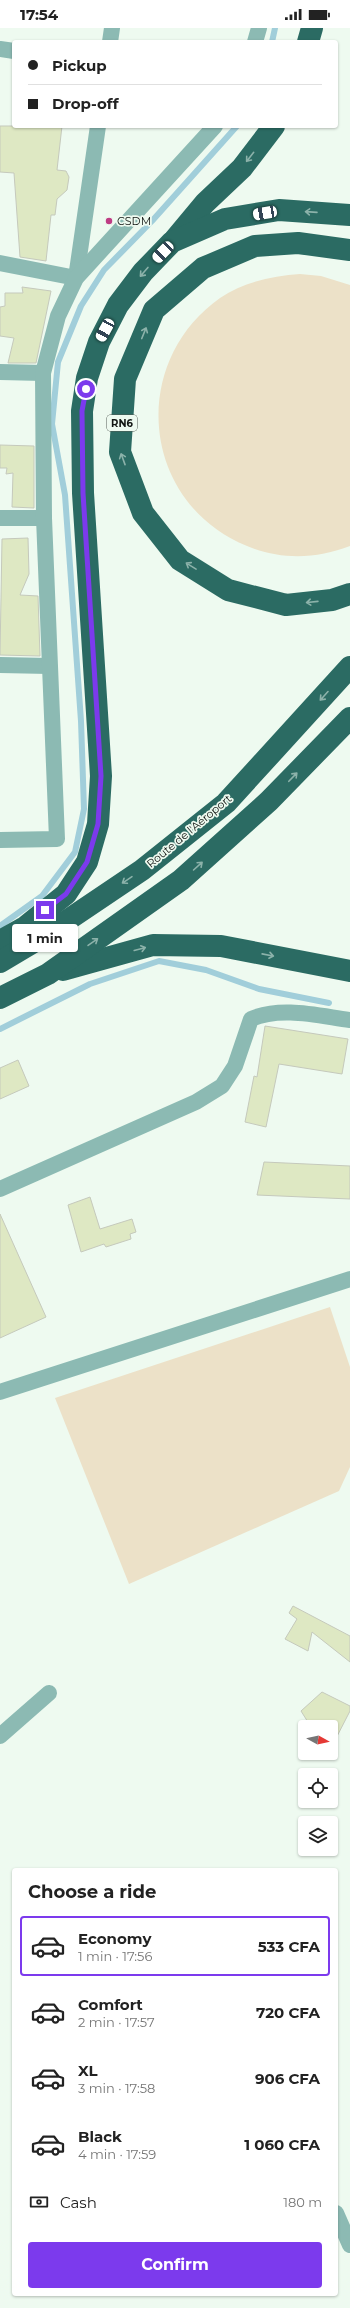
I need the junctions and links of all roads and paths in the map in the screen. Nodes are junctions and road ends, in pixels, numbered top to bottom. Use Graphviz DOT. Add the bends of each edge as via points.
graph roads {
  1 [pos="112,28"];
  2 [pos="259,28"];
  3 [pos="312,28"];
  4 [pos="110,40"];
  5 [pos="256,40"];
  6 [pos="309,40"];
  7 [pos="0,49"];
  8 [pos="12,51"];
  9 [pos="98,128"];
  10 [pos="213,128"];
  11 [pos="272,128"];
  12 [pos="350,215"];
  13 [pos="172,242"];
  14 [pos="350,250"];
  15 [pos="0,263"];
  16 [pos="76,278"];
  17 [pos="0,372"];
  18 [pos="43,373"];
  19 [pos="0,518"];
  20 [pos="44,518"];
  21 [pos="350,594"];
  22 [pos="0,665"];
  23 [pos="49,666"];
  24 [pos="350,667"];
  25 [pos="350,718"];
  26 [pos="0,840"];
  27 [pos="0,941"];
  28 [pos="0,962"];
  29 [pos="350,971"];
  30 [pos="48,974"];
  31 [pos="0,998"];
  32 [pos="350,1020"];
  33 [pos="0,1189"];
  34 [pos="350,1279"];
  35 [pos="0,1392"];
  36 [pos="49,1693"];
  37 [pos="0,1736"];
  38 [pos="338,2218"];
  39 [pos="350,2245"];
  1 -- 4 [label="street"];
  2 -- 5 [label="street"];
  3 -- 6 [label="highway"];
  7 -- 8 [label="street"];
  9 -- 16 [label="street"];
  10 -- 16 [label="street"];
  11 -- 13 [label="highway, one-way" via="242,168 205,202"];
  12 -- 13 [label="highway, one-way" via="279,210 226,219"];
  13 -- 27 [label="highway, one-way" via="143,272 118,305 99,342 88,378 82,411 83,493 101,776 98,824 87,862 66,894 25,927"];
  21 -- 14 [label="highway, RN6, one-way" via="332,600 286,605 228,590 180,560 143,513 120,452 125,379 154,310 203,268 256,246 298,243"];
  15 -- 16 [label="street"];
  16 -- 18 [label="street" via="58,316"];
  17 -- 18 [label="street"];
  18 -- 20 [label="street"];
  19 -- 20 [label="street"];
  20 -- 23 [label="street"];
  22 -- 23 [label="street"];
  23 -- 26 [label="street" via="57,839"];
  24 -- 28 [label="highway, Route de l'Aéroport, one-way" via="226,802 142,870 47,934"];
  30 -- 25 [label="highway, one-way" via="182,880 269,801"];
  30 -- 29 [label="highway, one-way" via="153,946 221,946"];
  30 -- 31 [label="highway"];
  32 -- 33 [label="street" via="293,1014 263,1014 251,1019 235,1066 222,1086 196,1102"];
  34 -- 35 [label="street"];
  36 -- 37 [label="street"];
  38 -- 39 [label="street"];
}
